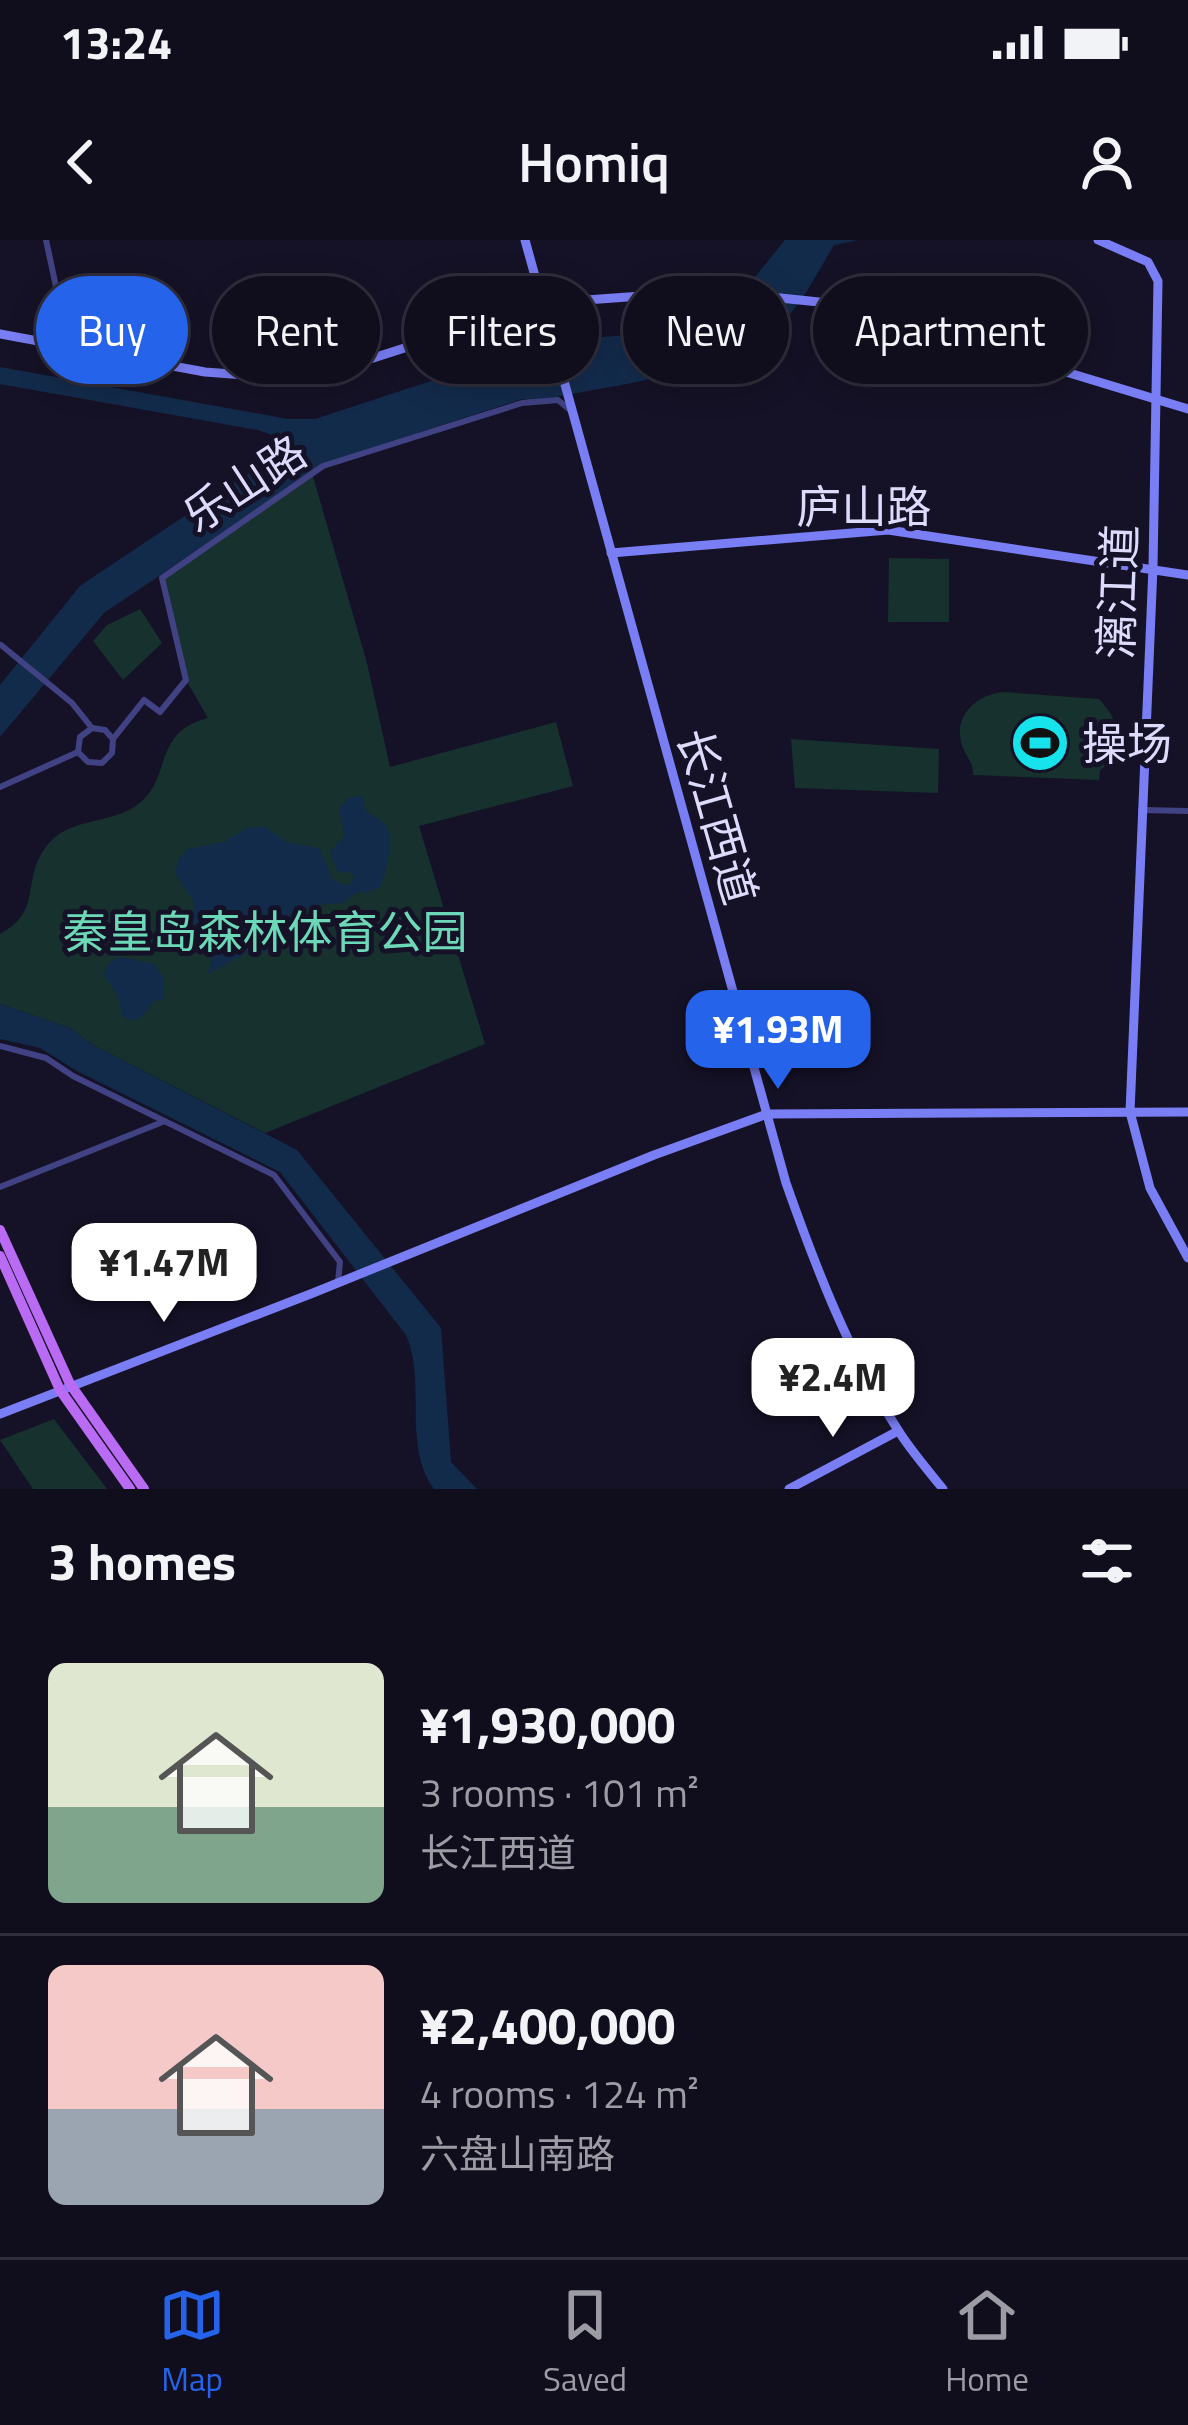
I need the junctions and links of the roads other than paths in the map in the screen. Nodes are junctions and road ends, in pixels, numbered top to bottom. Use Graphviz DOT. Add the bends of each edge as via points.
graph roads {
  1 [pos="46,240"];
  2 [pos="525,240"];
  3 [pos="1098,240"];
  4 [pos="54,276"];
  5 [pos="536,276"];
  6 [pos="599,299"];
  7 [pos="0,334"];
  8 [pos="36,340"];
  9 [pos="404,349"];
  10 [pos="188,369"];
  11 [pos="564,384"];
  12 [pos="1154,399"];
  13 [pos="1188,409"];
  14 [pos="571,411"];
  15 [pos="611,554"];
  16 [pos="1153,567"];
  17 [pos="1188,574"];
  18 [pos="1,645"];
  19 [pos="92,728"];
  20 [pos="112,739"];
  21 [pos="78,752"];
  22 [pos="0,787"];
  23 [pos="1142,810"];
  24 [pos="1188,812"];
  25 [pos="0,1046"];
  26 [pos="1130,1112"];
  27 [pos="1188,1112"];
  28 [pos="767,1114"];
  29 [pos="165,1121"];
  30 [pos="0,1187"];
  31 [pos="0,1230"];
  32 [pos="0,1256"];
  33 [pos="1188,1258"];
  34 [pos="342,1280"];
  35 [pos="65,1387"];
  36 [pos="0,1414"];
  37 [pos="898,1431"];
  38 [pos="130,1489"];
  39 [pos="144,1489"];
  40 [pos="789,1489"];
  41 [pos="944,1489"];
  1 -- 4 [label="street"];
  2 -- 5 [label="street, 长江西道"];
  3 -- 12 [label="street, 漓江道" via="1157,272"];
  6 -- 12 [label="street" via="712,291 818,302"];
  7 -- 8 [label="street"];
  9 -- 10 [label="street" via="289,373"];
  11 -- 14 [label="street, 长江西道"];
  12 -- 13 [label="street"];
  12 -- 16 [label="street, 漓江道"];
  14 -- 15 [label="street, 长江西道"];
  14 -- 20 [label="street, 乐山路" via="557,400 522,403 322,466 162,578 186,680 160,712 144,700"];
  15 -- 16 [label="street, 庐山路" via="888,530"];
  15 -- 28 [label="street, 长江西道"];
  16 -- 17 [label="street, 庐山路"];
  16 -- 23 [label="street, 漓江道"];
  18 -- 19 [label="street"];
  19 -- 20 [label="street"];
  19 -- 21 [label="street"];
  20 -- 21 [label="street, 乐山路" via="103,763"];
  21 -- 22 [label="street, 乐山路"];
  23 -- 24 [label="street"];
  23 -- 26 [label="street, 漓江道"];
  25 -- 29 [label="street" via="46,1058"];
  26 -- 27 [label="street"];
  26 -- 28 [label="street"];
  26 -- 33 [label="street, 漓江道" via="1150,1188"];
  28 -- 34 [label="street"];
  28 -- 37 [label="street, 长江西道" via="817,1270"];
  29 -- 30 [label="street"];
  29 -- 34 [label="street" via="274,1175 340,1262"];
  31 -- 35 [label="main road"];
  32 -- 35 [label="main road"];
  34 -- 35 [label="street"];
  35 -- 36 [label="street"];
  35 -- 38 [label="main road"];
  35 -- 39 [label="main road"];
  37 -- 40 [label="street"];
  37 -- 41 [label="street, 长江西道"];
}
